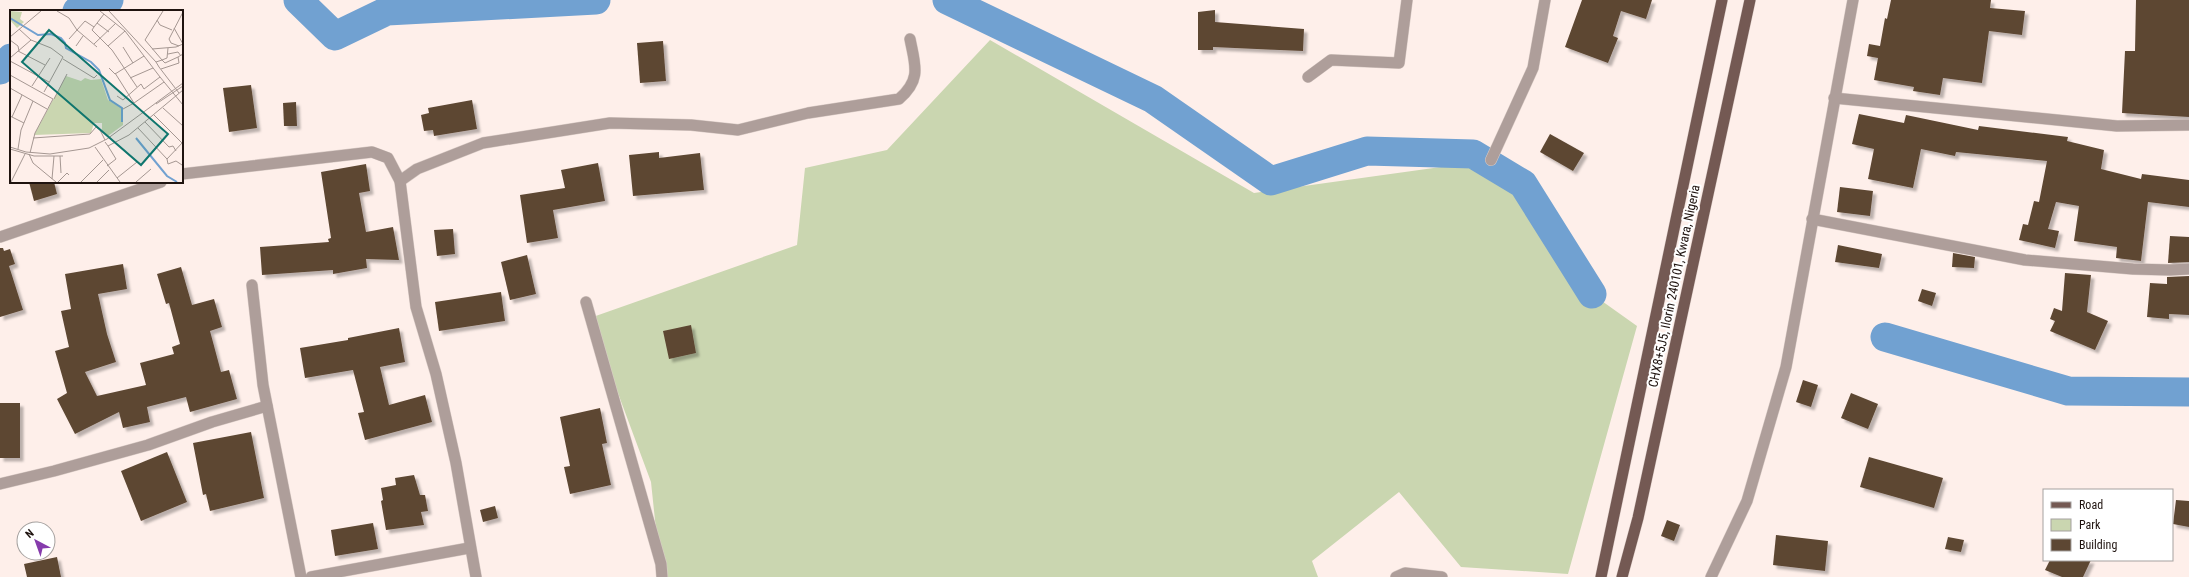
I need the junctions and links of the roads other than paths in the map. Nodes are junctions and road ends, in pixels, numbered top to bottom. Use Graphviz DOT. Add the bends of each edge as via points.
graph roads {
  1 [pos="1407,0"];
  2 [pos="1545,0"];
  3 [pos="1722,0"];
  4 [pos="1750,0"];
  5 [pos="1853,0"];
  6 [pos="910,39"];
  7 [pos="1308,77"];
  8 [pos="1834,98"];
  9 [pos="2189,125"];
  10 [pos="1491,160"];
  11 [pos="183,174"];
  12 [pos="400,181"];
  13 [pos="158,183"];
  14 [pos="1812,219"];
  15 [pos="0,237"];
  16 [pos="2189,269"];
  17 [pos="252,285"];
  18 [pos="586,302"];
  19 [pos="267,406"];
  20 [pos="0,484"];
  21 [pos="469,548"];
  22 [pos="301,577"];
  23 [pos="311,577"];
  24 [pos="476,577"];
  25 [pos="662,577"];
  26 [pos="1396,577"];
  27 [pos="1442,577"];
  28 [pos="1600,577"];
  29 [pos="1622,577"];
  30 [pos="1711,577"];
  1 -- 7 [label="street" via="1399,63 1331,60"];
  2 -- 10 [label="street" via="1533,68"];
  3 -- 28 [label="main road, CHX8+5J5, Ilorin 240101, Kwara, Nigeria"];
  4 -- 29 [label="main road, CHX8+5J5, Ilorin 240101, Kwara, Nigeria" via="1638,518"];
  5 -- 8 [label="street"];
  6 -- 12 [label="street" via="916,74 910,90 899,99 808,113 738,130 691,125 610,123 483,143 417,169"];
  8 -- 9 [label="street" via="2117,126"];
  8 -- 14 [label="street"];
  11 -- 12 [label="street" via="372,152 388,158"];
  12 -- 21 [label="street" via="416,307 456,463"];
  13 -- 15 [label="street"];
  14 -- 16 [label="street" via="2025,260 2133,268"];
  14 -- 30 [label="street" via="1786,367 1747,501"];
  17 -- 19 [label="street"];
  18 -- 25 [label="street" via="661,564"];
  19 -- 20 [label="street" via="148,445"];
  19 -- 22 [label="street"];
  21 -- 23 [label="street"];
  21 -- 24 [label="street"];
  26 -- 27 [label="street" via="1405,572"];
}
